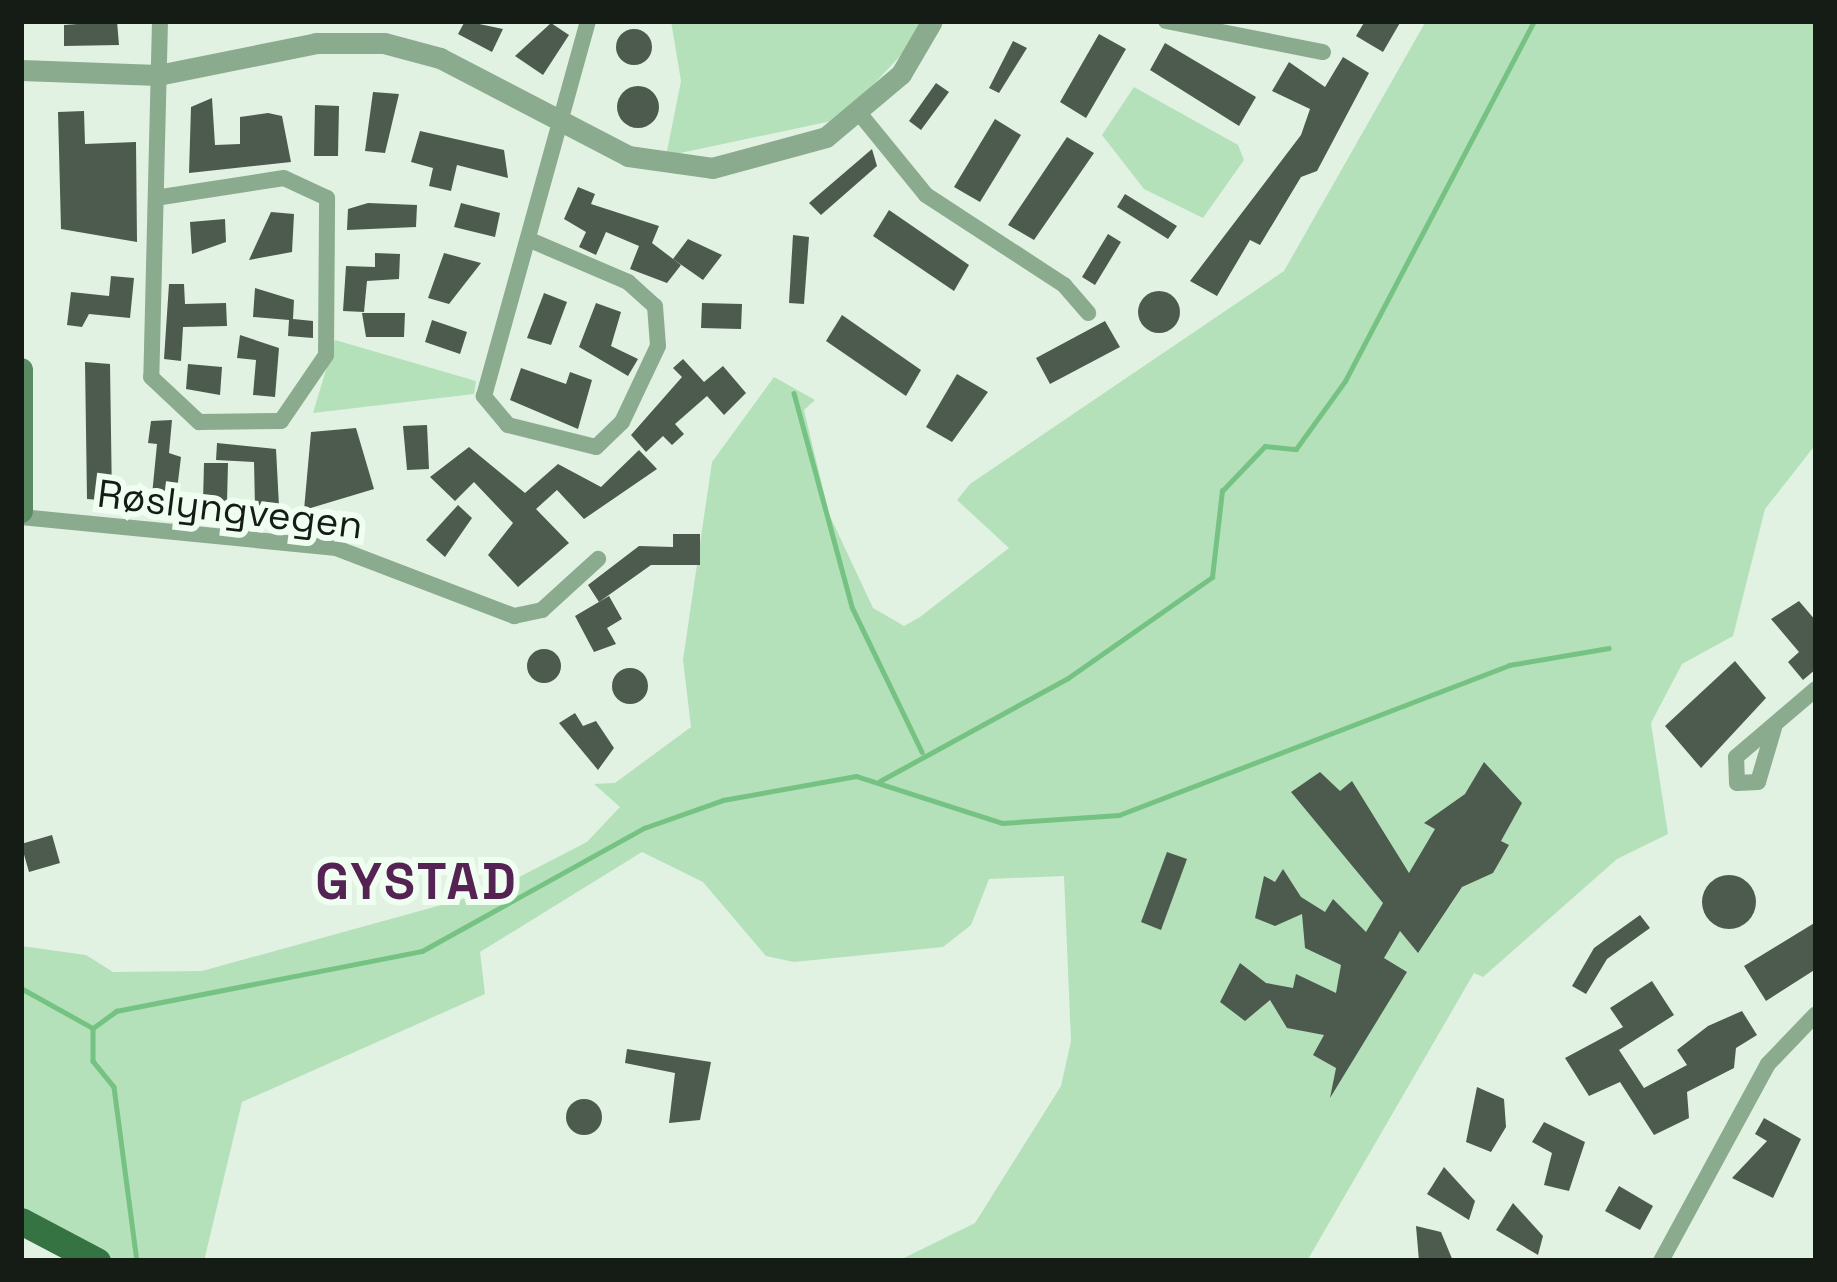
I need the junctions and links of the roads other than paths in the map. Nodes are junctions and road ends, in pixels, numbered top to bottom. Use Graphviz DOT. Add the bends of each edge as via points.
graph roads {
  1 [pos="160,21"];
  2 [pos="588,21"];
  3 [pos="932,21"];
  4 [pos="1166,21"];
  5 [pos="1323,52"];
  6 [pos="21,70"];
  7 [pos="158,75"];
  8 [pos="860,114"];
  9 [pos="566,126"];
  10 [pos="161,197"];
  11 [pos="530,240"];
  12 [pos="1088,314"];
  13 [pos="21,370"];
  14 [pos="27,516"];
  15 [pos="598,559"];
  16 [pos="1816,689"];
  17 [pos="1774,728"];
  18 [pos="1816,1014"];
  19 [pos="21,1221"];
  20 [pos="97,1261"];
  21 [pos="1661,1261"];
  1 -- 7 [label="street"];
  2 -- 9 [label="street"];
  3 -- 8 [label="street"];
  4 -- 5 [label="street"];
  6 -- 7 [label="street"];
  7 -- 9 [label="street" via="357,40 440,58"];
  7 -- 10 [label="street"];
  8 -- 9 [label="street" via="783,155 712,168 628,156"];
  8 -- 12 [label="street" via="926,195 1064,285"];
  9 -- 11 [label="street"];
  10 -- 10 [label="street" via="149,333 156,389 214,427 281,421 326,355 327,198 284,178"];
  11 -- 11 [label="street" via="484,396 508,425 596,447 622,422 658,346 655,306 628,282"];
  13 -- 14 [label="main road"];
  14 -- 15 [label="street, Røslyngvegen" via="336,548 514,616 542,610"];
  16 -- 17 [label="street"];
  18 -- 21 [label="street" via="1768,1064"];
  19 -- 20 [label="main road"];
}
